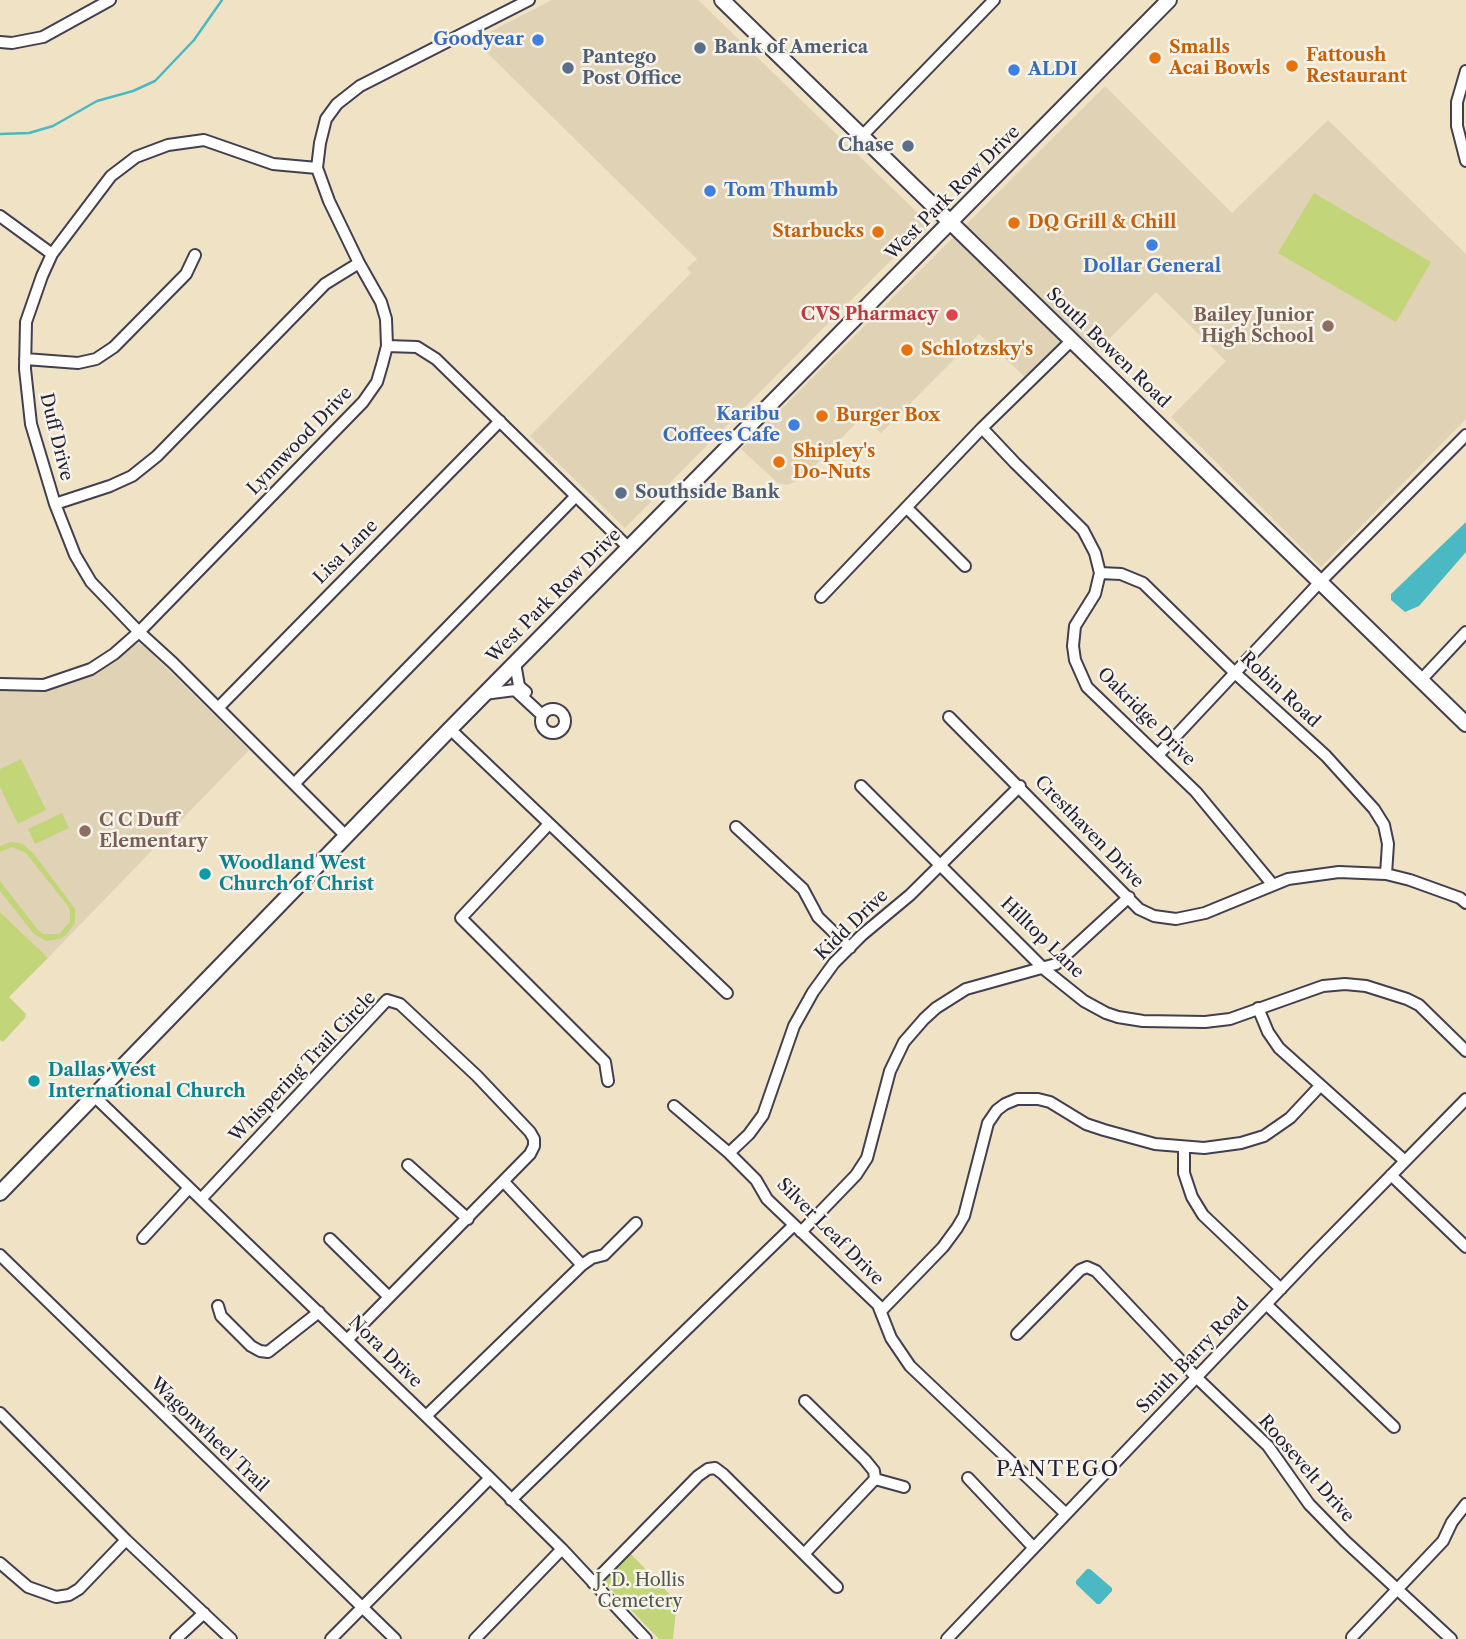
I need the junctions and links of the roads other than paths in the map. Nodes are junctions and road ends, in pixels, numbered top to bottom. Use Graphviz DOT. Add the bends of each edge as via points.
graph roads {
  1 [pos="110,0"];
  2 [pos="529,0"];
  3 [pos="722,0"];
  4 [pos="994,0"];
  5 [pos="1170,0"];
  6 [pos="0,42"];
  7 [pos="1466,71"];
  8 [pos="863,135"];
  9 [pos="1466,160"];
  10 [pos="317,168"];
  11 [pos="0,216"];
  12 [pos="950,223"];
  13 [pos="52,254"];
  14 [pos="195,255"];
  15 [pos="359,264"];
  16 [pos="1072,340"];
  17 [pos="387,346"];
  18 [pos="26,359"];
  19 [pos="500,421"];
  20 [pos="982,428"];
  21 [pos="1466,435"];
  22 [pos="575,497"];
  23 [pos="55,504"];
  24 [pos="907,508"];
  25 [pos="629,548"];
  26 [pos="965,566"];
  27 [pos="1100,573"];
  28 [pos="1320,582"];
  29 [pos="821,597"];
  30 [pos="139,632"];
  31 [pos="1466,632"];
  32 [pos="515,663"];
  33 [pos="1235,673"];
  34 [pos="1421,680"];
  35 [pos="0,684"];
  36 [pos="517,688"];
  37 [pos="484,694"];
  38 [pos="218,708"];
  39 [pos="544,713"];
  40 [pos="949,717"];
  41 [pos="1466,724"];
  42 [pos="450,729"];
  43 [pos="1158,755"];
  44 [pos="294,784"];
  45 [pos="860,786"];
  46 [pos="1020,786"];
  47 [pos="549,824"];
  48 [pos="736,827"];
  49 [pos="346,836"];
  50 [pos="942,864"];
  51 [pos="1386,874"];
  52 [pos="1273,884"];
  53 [pos="1129,897"];
  54 [pos="1466,903"];
  55 [pos="850,948"];
  56 [pos="1044,969"];
  57 [pos="727,993"];
  58 [pos="1258,1008"];
  59 [pos="1466,1051"];
  60 [pos="608,1081"];
  61 [pos="1320,1086"];
  62 [pos="94,1096"];
  63 [pos="1466,1099"];
  64 [pos="674,1105"];
  65 [pos="1184,1147"];
  66 [pos="729,1153"];
  67 [pos="1405,1161"];
  68 [pos="408,1165"];
  69 [pos="1391,1175"];
  70 [pos="504,1182"];
  71 [pos="189,1188"];
  72 [pos="0,1193"];
  73 [pos="201,1199"];
  74 [pos="468,1219"];
  75 [pos="636,1223"];
  76 [pos="797,1228"];
  77 [pos="143,1238"];
  78 [pos="330,1239"];
  79 [pos="1466,1247"];
  80 [pos="0,1255"];
  81 [pos="582,1265"];
  82 [pos="1281,1289"];
  83 [pos="389,1297"];
  84 [pos="1266,1304"];
  85 [pos="218,1306"];
  86 [pos="881,1311"];
  87 [pos="319,1312"];
  88 [pos="1017,1335"];
  89 [pos="347,1340"];
  90 [pos="1197,1378"];
  91 [pos="804,1401"];
  92 [pos="0,1413"];
  93 [pos="426,1416"];
  94 [pos="1394,1427"];
  95 [pos="490,1478"];
  96 [pos="968,1478"];
  97 [pos="875,1479"];
  98 [pos="904,1488"];
  99 [pos="512,1500"];
  100 [pos="1466,1504"];
  101 [pos="1065,1513"];
  102 [pos="126,1540"];
  103 [pos="1033,1547"];
  104 [pos="562,1549"];
  105 [pos="804,1554"];
  106 [pos="0,1563"];
  107 [pos="593,1583"];
  108 [pos="837,1587"];
  109 [pos="1398,1588"];
  110 [pos="362,1608"];
  111 [pos="204,1613"];
  112 [pos="1352,1637"];
  113 [pos="176,1639"];
  114 [pos="231,1639"];
  115 [pos="331,1639"];
  116 [pos="395,1639"];
  117 [pos="475,1639"];
  118 [pos="646,1639"];
  119 [pos="947,1639"];
  120 [pos="1451,1639"];
  1 -- 6 [label="street" via="43,37"];
  2 -- 10 [label="street, Lynnwood Drive" via="360,86 337,104 326,119"];
  3 -- 8 [label="main road, South Bowen Road"];
  4 -- 8 [label="street"];
  5 -- 12 [label="main road, West Park Row Drive"];
  7 -- 9 [label="street" via="1457,102 1457,126"];
  8 -- 12 [label="main road, South Bowen Road"];
  10 -- 13 [label="street, Duff Drive" via="273,164 204,140 168,145 136,157 111,176"];
  10 -- 15 [label="street, Lynnwood Drive"];
  11 -- 13 [label="street"];
  12 -- 16 [label="main road, South Bowen Road"];
  12 -- 25 [label="main road, West Park Row Drive"];
  13 -- 18 [label="street, Duff Drive" via="26,322"];
  14 -- 18 [label="street" via="186,274 114,347 96,359 78,363"];
  15 -- 17 [label="street, Lynnwood Drive" via="381,302"];
  15 -- 23 [label="street" via="325,284 132,476"];
  16 -- 20 [label="street"];
  16 -- 28 [label="main road, South Bowen Road"];
  17 -- 19 [label="street" via="425,351"];
  17 -- 30 [label="street, Lynnwood Drive" via="377,382 363,402"];
  18 -- 23 [label="street, Duff Drive" via="31,424"];
  19 -- 22 [label="street"];
  19 -- 38 [label="street, Lisa Lane"];
  20 -- 24 [label="street"];
  20 -- 27 [label="street" via="1083,530 1096,553"];
  21 -- 28 [label="street"];
  22 -- 25 [label="street"];
  22 -- 44 [label="street"];
  23 -- 30 [label="street, Duff Drive" via="91,582"];
  24 -- 26 [label="street"];
  24 -- 29 [label="street"];
  25 -- 32 [label="main road, West Park Row Drive"];
  27 -- 33 [label="street, Robin Road" via="1121,574 1143,583"];
  27 -- 43 [label="street, Oakridge Drive" via="1095,594 1075,626 1075,660 1093,694"];
  28 -- 33 [label="street"];
  28 -- 34 [label="main road, South Bowen Road"];
  30 -- 35 [label="street, Lynnwood Drive" via="91,669 68,678 44,685"];
  30 -- 38 [label="street, Duff Drive"];
  31 -- 34 [label="street"];
  32 -- 36 [label="street"];
  32 -- 37 [label="main road, West Park Row Drive"];
  33 -- 43 [label="street"];
  33 -- 51 [label="street, Robin Road" via="1326,756 1374,809 1388,844"];
  34 -- 41 [label="main road, South Bowen Road"];
  36 -- 37 [label="street"];
  36 -- 39 [label="street"];
  37 -- 42 [label="main road, West Park Row Drive"];
  38 -- 44 [label="street, Duff Drive"];
  40 -- 46 [label="street, Cresthaven Drive"];
  42 -- 47 [label="street"];
  42 -- 49 [label="main road, West Park Row Drive"];
  43 -- 52 [label="street, Oakridge Drive" via="1196,792"];
  44 -- 49 [label="street, Duff Drive"];
  45 -- 50 [label="street, Hilltop Lane"];
  46 -- 50 [label="street, Kidd Drive"];
  46 -- 53 [label="street, Cresthaven Drive"];
  47 -- 57 [label="street"];
  47 -- 60 [label="street" via="461,918 605,1062"];
  48 -- 55 [label="street" via="803,889 818,917"];
  49 -- 62 [label="main road, West Park Row Drive"];
  50 -- 55 [label="street, Kidd Drive"];
  50 -- 56 [label="street, Hilltop Lane"];
  51 -- 52 [label="street, Cresthaven Drive" via="1339,872"];
  51 -- 54 [label="street, Cresthaven Drive"];
  52 -- 53 [label="street, Cresthaven Drive" via="1205,913 1177,919 1154,916 1139,909"];
  53 -- 56 [label="street" via="1056,964"];
  55 -- 66 [label="street, Kidd Drive" via="813,992 794,1026 763,1115"];
  56 -- 58 [label="street, Hilltop Lane" via="1084,1001 1118,1017 1205,1022"];
  56 -- 76 [label="street" via="965,989 914,1030 890,1071 867,1158 856,1175"];
  58 -- 59 [label="street, Hilltop Lane" via="1333,984 1366,986 1419,1005"];
  58 -- 61 [label="street" via="1272,1039"];
  61 -- 65 [label="street" via="1290,1118 1264,1136 1241,1143"];
  61 -- 67 [label="street"];
  62 -- 71 [label="street, Nora Drive"];
  62 -- 72 [label="main road, West Park Row Drive"];
  63 -- 67 [label="street, Smith Barry Road"];
  64 -- 66 [label="street, Silver Leaf Drive"];
  65 -- 82 [label="street" via="1184,1173 1203,1215"];
  65 -- 86 [label="street" via="1104,1130 1038,1099 1005,1104 988,1123 957,1228"];
  66 -- 76 [label="street, Silver Leaf Drive"];
  67 -- 69 [label="street, Smith Barry Road"];
  68 -- 74 [label="street"];
  69 -- 79 [label="street"];
  69 -- 82 [label="street, Smith Barry Road"];
  70 -- 73 [label="street, Whispering Trail Circle" via="530,1154 534,1139 467,1067 400,1004 387,1000"];
  70 -- 74 [label="street, Whispering Trail Circle"];
  70 -- 81 [label="street"];
  71 -- 73 [label="street, Nora Drive"];
  71 -- 77 [label="street"];
  73 -- 87 [label="street, Nora Drive"];
  74 -- 83 [label="street, Whispering Trail Circle"];
  75 -- 81 [label="street" via="604,1255"];
  76 -- 86 [label="street, Silver Leaf Drive"];
  76 -- 99 [label="street"];
  78 -- 83 [label="street"];
  80 -- 110 [label="street, Wagonwheel Trail"];
  81 -- 93 [label="street"];
  82 -- 84 [label="street, Smith Barry Road"];
  83 -- 89 [label="street, Whispering Trail Circle"];
  84 -- 90 [label="street, Smith Barry Road"];
  84 -- 94 [label="street"];
  85 -- 87 [label="street" via="221,1316 251,1346 268,1352"];
  86 -- 101 [label="street, Silver Leaf Drive" via="891,1338 910,1366"];
  87 -- 89 [label="street, Nora Drive"];
  88 -- 90 [label="street, Roosevelt Drive" via="1087,1268 1096,1271"];
  89 -- 93 [label="street, Nora Drive"];
  90 -- 101 [label="street, Smith Barry Road"];
  90 -- 109 [label="street, Roosevelt Drive" via="1268,1446 1309,1504"];
  91 -- 97 [label="street" via="865,1460"];
  92 -- 102 [label="street"];
  93 -- 95 [label="street, Nora Drive"];
  95 -- 99 [label="street, Nora Drive"];
  95 -- 110 [label="street"];
  96 -- 103 [label="street"];
  97 -- 98 [label="street"];
  97 -- 105 [label="street"];
  99 -- 104 [label="street, Nora Drive"];
  100 -- 109 [label="street" via="1443,1541"];
  101 -- 103 [label="street, Smith Barry Road"];
  102 -- 106 [label="street" via="69,1595 56,1597 28,1587"];
  102 -- 111 [label="street"];
  103 -- 119 [label="street, Smith Barry Road"];
  104 -- 107 [label="street, Nora Drive"];
  104 -- 117 [label="street"];
  105 -- 107 [label="street" via="715,1468 698,1476"];
  105 -- 108 [label="street"];
  107 -- 118 [label="street, Nora Drive"];
  109 -- 112 [label="street"];
  109 -- 120 [label="street, Roosevelt Drive"];
  110 -- 115 [label="street"];
  110 -- 116 [label="street, Wagonwheel Trail"];
  111 -- 113 [label="street"];
  111 -- 114 [label="street"];
}
